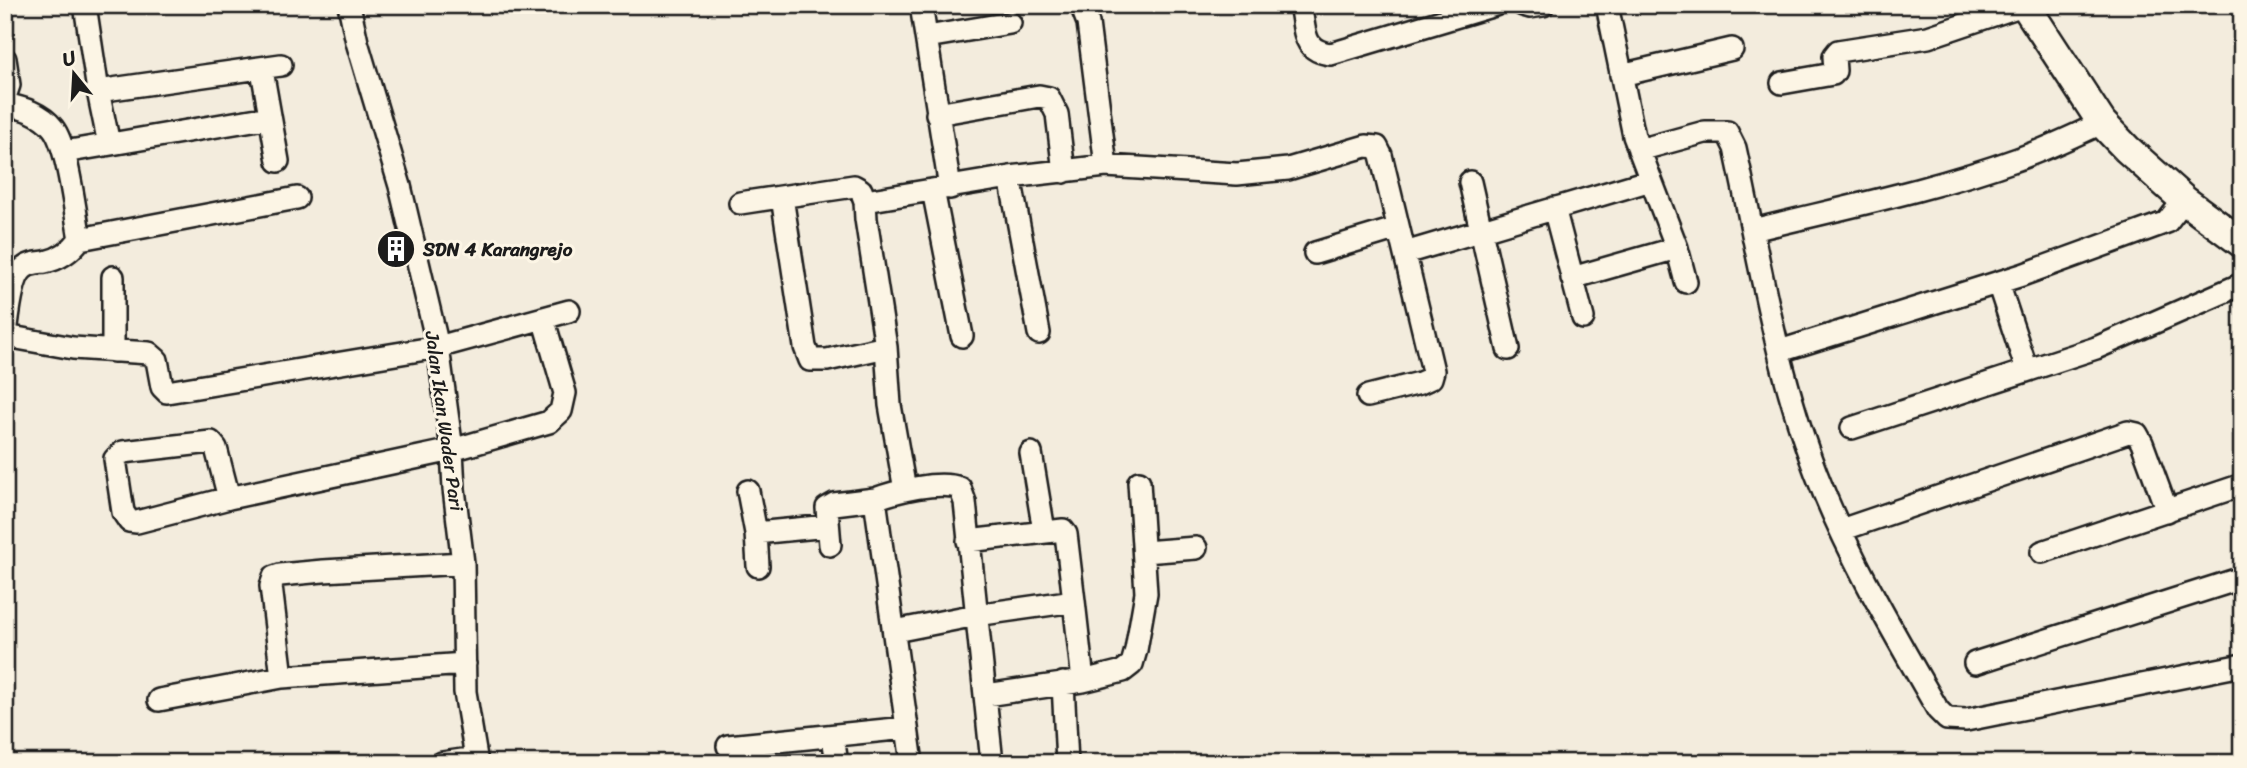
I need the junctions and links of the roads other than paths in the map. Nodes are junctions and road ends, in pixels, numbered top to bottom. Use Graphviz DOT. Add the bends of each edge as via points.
graph roads {
  1 [pos="85,5"];
  2 [pos="349,5"];
  3 [pos="921,5"];
  4 [pos="1081,5"];
  5 [pos="1300,5"];
  6 [pos="1495,5"];
  7 [pos="1523,5"];
  8 [pos="1543,5"];
  9 [pos="1607,5"];
  10 [pos="2024,5"];
  11 [pos="1445,12"];
  12 [pos="1010,23"];
  13 [pos="927,37"];
  14 [pos="1732,49"];
  15 [pos="5,59"];
  16 [pos="1621,75"];
  17 [pos="1782,83"];
  18 [pos="98,92"];
  19 [pos="5,97"];
  20 [pos="5,104"];
  21 [pos="937,114"];
  22 [pos="270,117"];
  23 [pos="2102,123"];
  24 [pos="109,144"];
  25 [pos="1639,150"];
  26 [pos="64,152"];
  27 [pos="278,161"];
  28 [pos="1106,166"];
  29 [pos="1064,172"];
  30 [pos="1010,177"];
  31 [pos="1651,180"];
  32 [pos="1470,183"];
  33 [pos="942,189"];
  34 [pos="782,197"];
  35 [pos="297,198"];
  36 [pos="2184,200"];
  37 [pos="865,201"];
  38 [pos="740,203"];
  39 [pos="1554,208"];
  40 [pos="1398,228"];
  41 [pos="1482,230"];
  42 [pos="1753,230"];
  43 [pos="80,239"];
  44 [pos="2240,239"];
  45 [pos="1677,248"];
  46 [pos="1315,253"];
  47 [pos="1405,253"];
  48 [pos="113,276"];
  49 [pos="1572,278"];
  50 [pos="1686,282"];
  51 [pos="1998,283"];
  52 [pos="2242,284"];
  53 [pos="8,303"];
  54 [pos="569,311"];
  55 [pos="543,318"];
  56 [pos="1583,318"];
  57 [pos="1039,333"];
  58 [pos="6,336"];
  59 [pos="962,336"];
  60 [pos="5,341"];
  61 [pos="438,347"];
  62 [pos="886,347"];
  63 [pos="1508,349"];
  64 [pos="113,351"];
  65 [pos="1780,351"];
  66 [pos="2027,370"];
  67 [pos="1368,396"];
  68 [pos="1852,428"];
  69 [pos="452,450"];
  70 [pos="1031,453"];
  71 [pos="1139,482"];
  72 [pos="2242,485"];
  73 [pos="905,490"];
  74 [pos="748,491"];
  75 [pos="229,498"];
  76 [pos="875,499"];
  77 [pos="2167,511"];
  78 [pos="1841,530"];
  79 [pos="1044,531"];
  80 [pos="756,533"];
  81 [pos="968,541"];
  82 [pos="1196,548"];
  83 [pos="1144,552"];
  84 [pos="2042,552"];
  85 [pos="463,563"];
  86 [pos="758,566"];
  87 [pos="2242,578"];
  88 [pos="1074,601"];
  89 [pos="976,614"];
  90 [pos="895,631"];
  91 [pos="1975,663"];
  92 [pos="465,664"];
  93 [pos="2242,665"];
  94 [pos="282,677"];
  95 [pos="1073,682"];
  96 [pos="986,695"];
  97 [pos="159,700"];
  98 [pos="906,728"];
  99 [pos="833,737"];
  100 [pos="728,746"];
  101 [pos="755,754"];
  102 [pos="476,760"];
  103 [pos="442,763"];
  104 [pos="837,763"];
  105 [pos="912,763"];
  106 [pos="992,763"];
  107 [pos="1067,763"];
  1 -- 18 [label="street"];
  2 -- 61 [label="street, Jalan Ikan Wader Pari" via="400,186"];
  3 -- 13 [label="street"];
  4 -- 28 [label="street" via="1088,23"];
  5 -- 11 [label="street" via="1309,46 1316,53 1331,54"];
  6 -- 11 [label="street"];
  7 -- 8 [label="street"];
  9 -- 16 [label="street"];
  10 -- 17 [label="street" via="1928,37 1838,51 1833,74"];
  10 -- 23 [label="main road"];
  12 -- 13 [label="street"];
  13 -- 21 [label="street"];
  14 -- 16 [label="street"];
  15 -- 19 [label="street" via="9,85"];
  16 -- 25 [label="street"];
  18 -- 22 [label="street" via="272,68"];
  18 -- 24 [label="street"];
  20 -- 26 [label="street" via="40,116 54,129"];
  21 -- 29 [label="street" via="1049,98 1057,114"];
  21 -- 33 [label="street"];
  22 -- 24 [label="street"];
  22 -- 27 [label="street"];
  23 -- 36 [label="main road"];
  23 -- 42 [label="street" via="2019,159 1952,180"];
  24 -- 26 [label="street"];
  25 -- 31 [label="street"];
  25 -- 42 [label="street" via="1705,132 1727,132 1735,148"];
  26 -- 43 [label="street"];
  28 -- 29 [label="street"];
  28 -- 40 [label="street" via="1237,174 1288,169 1366,146 1377,147"];
  29 -- 30 [label="street"];
  30 -- 33 [label="street"];
  30 -- 57 [label="street"];
  31 -- 39 [label="street"];
  31 -- 45 [label="street"];
  32 -- 41 [label="street"];
  33 -- 37 [label="street"];
  33 -- 59 [label="street"];
  34 -- 37 [label="street" via="854,186"];
  34 -- 38 [label="street"];
  34 -- 62 [label="street" via="804,346 810,360"];
  35 -- 43 [label="street"];
  36 -- 44 [label="main road"];
  36 -- 51 [label="street" via="2166,222"];
  37 -- 62 [label="street"];
  39 -- 41 [label="street"];
  39 -- 49 [label="street"];
  40 -- 46 [label="street"];
  40 -- 47 [label="street"];
  41 -- 47 [label="street"];
  41 -- 63 [label="street"];
  42 -- 65 [label="street"];
  43 -- 53 [label="street" via="71,251 23,269"];
  45 -- 49 [label="street"];
  45 -- 50 [label="street"];
  47 -- 67 [label="street" via="1433,371 1431,378 1420,383"];
  48 -- 64 [label="street"];
  49 -- 56 [label="street"];
  51 -- 65 [label="street"];
  51 -- 66 [label="street"];
  52 -- 66 [label="street" via="2096,348"];
  53 -- 58 [label="street"];
  54 -- 55 [label="street"];
  55 -- 61 [label="street"];
  55 -- 69 [label="street" via="565,393 561,411 550,422"];
  58 -- 60 [label="street"];
  58 -- 64 [label="street"];
  61 -- 64 [label="street" via="167,392 154,356"];
  61 -- 69 [label="street, Jalan Ikan Wader Pari"];
  62 -- 73 [label="street" via="890,405"];
  65 -- 78 [label="street" via="1816,474"];
  66 -- 68 [label="street"];
  69 -- 75 [label="street"];
  69 -- 85 [label="street, Jalan Ikan Wader Pari"];
  70 -- 79 [label="street"];
  71 -- 83 [label="street"];
  72 -- 77 [label="street"];
  73 -- 76 [label="street"];
  73 -- 81 [label="street" via="950,484 960,488"];
  74 -- 80 [label="street"];
  75 -- 75 [label="street" via="211,442 123,452 115,459 123,512 129,521"];
  76 -- 80 [label="street" via="830,506 826,512 829,536"];
  76 -- 90 [label="street"];
  77 -- 78 [label="street" via="2142,443 2137,434 2128,432"];
  77 -- 84 [label="street"];
  78 -- 93 [label="street" via="1947,719 1966,720"];
  79 -- 81 [label="street"];
  79 -- 88 [label="street" via="1063,530 1066,534"];
  80 -- 86 [label="street"];
  81 -- 89 [label="street"];
  82 -- 83 [label="street"];
  83 -- 95 [label="street" via="1146,593 1132,664 1123,671"];
  85 -- 92 [label="street, Jalan Ikan Wader Pari"];
  85 -- 94 [label="street" via="274,578 271,586"];
  87 -- 91 [label="street"];
  88 -- 89 [label="street"];
  88 -- 95 [label="street"];
  89 -- 90 [label="street"];
  89 -- 96 [label="street"];
  90 -- 98 [label="street"];
  92 -- 94 [label="street"];
  92 -- 102 [label="street, Jalan Ikan Wader Pari"];
  94 -- 97 [label="street"];
  95 -- 96 [label="street"];
  95 -- 107 [label="street"];
  96 -- 106 [label="street"];
  98 -- 99 [label="street"];
  98 -- 105 [label="street"];
  99 -- 101 [label="street"];
  99 -- 104 [label="street"];
  100 -- 101 [label="street"];
  102 -- 103 [label="street"];
}
